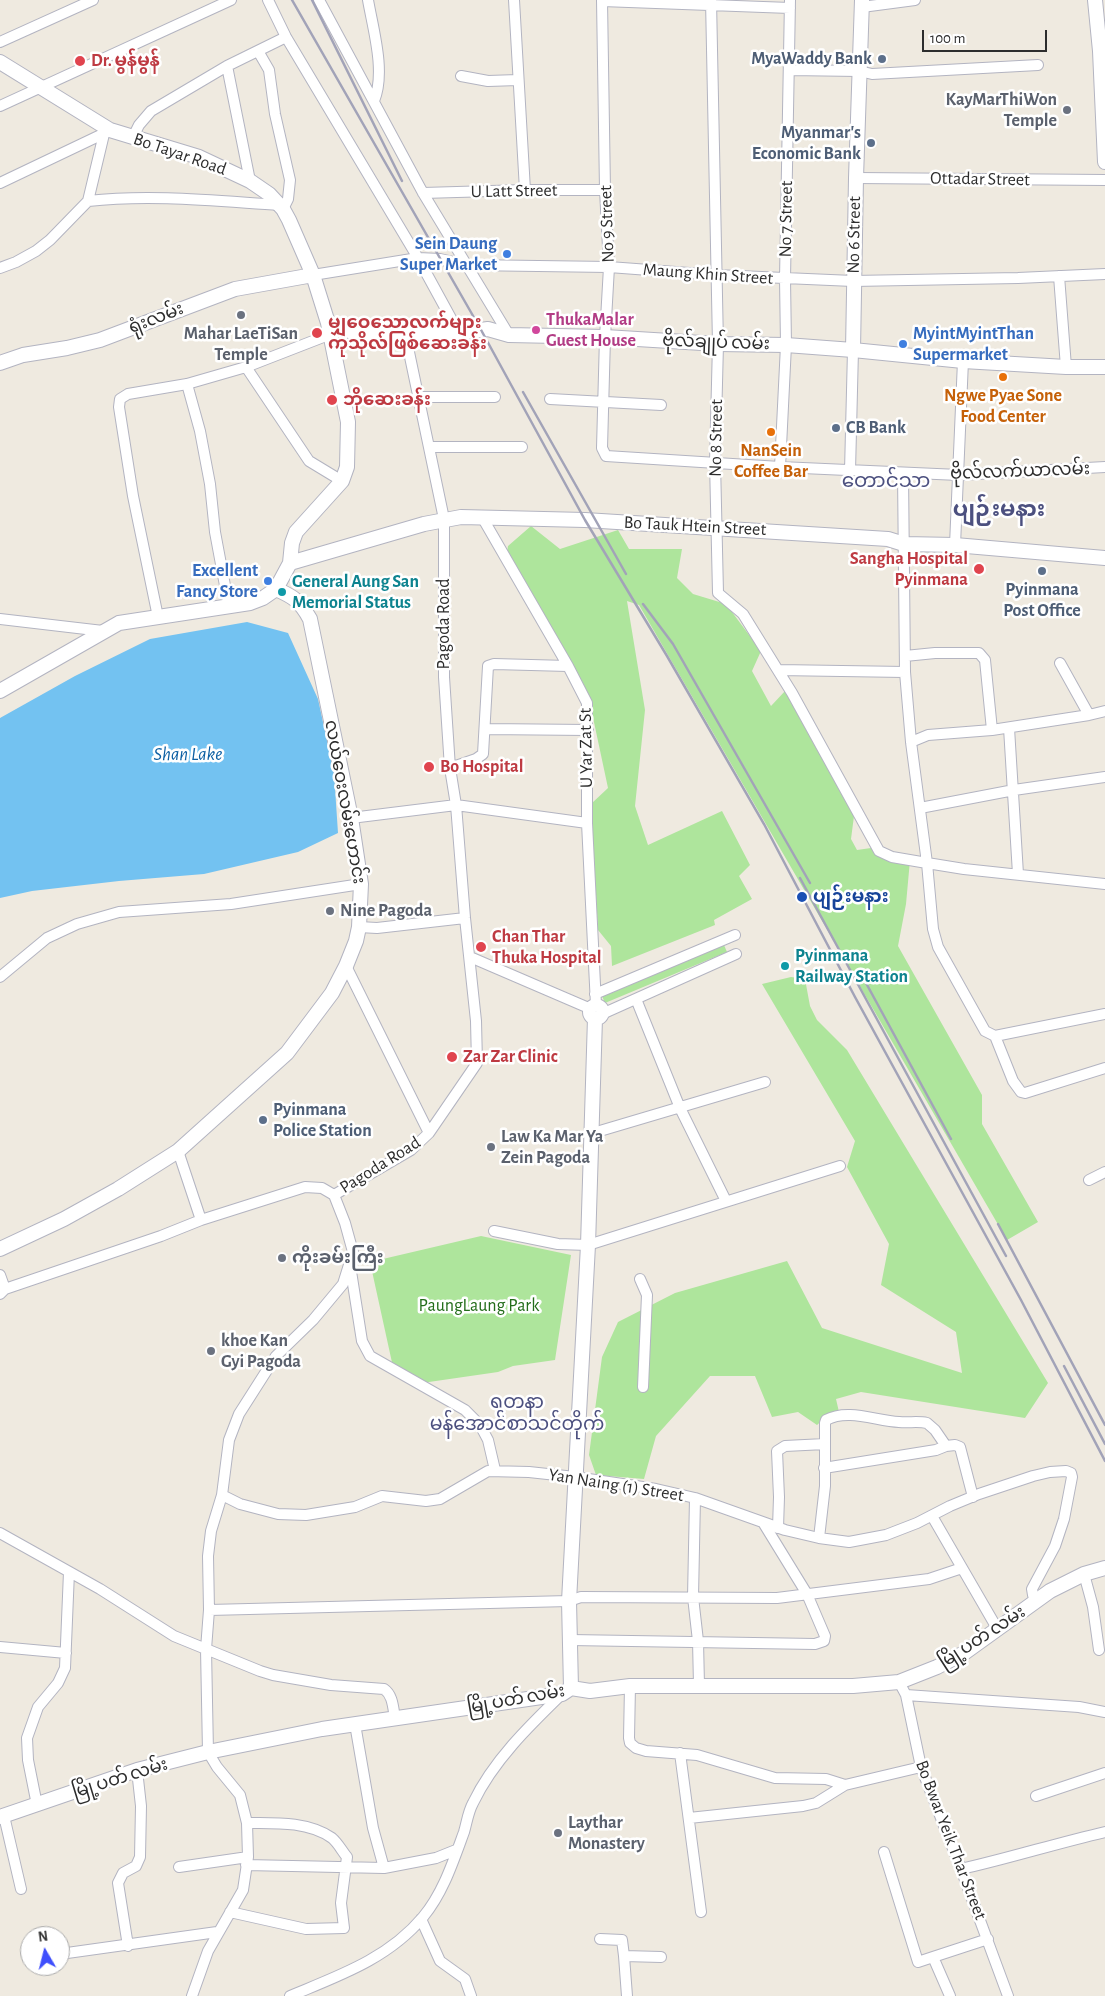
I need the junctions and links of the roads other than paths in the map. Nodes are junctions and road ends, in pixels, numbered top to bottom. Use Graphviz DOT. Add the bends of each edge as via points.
graph roads {
  1 [pos="93,0"];
  2 [pos="231,0"];
  3 [pos="268,0"];
  4 [pos="319,0"];
  5 [pos="368,0"];
  6 [pos="514,0"];
  7 [pos="602,0"];
  8 [pos="915,0"];
  9 [pos="1095,0"];
  10 [pos="711,2"];
  11 [pos="862,3"];
  12 [pos="790,4"];
  13 [pos="286,37"];
  14 [pos="0,42"];
  15 [pos="258,51"];
  16 [pos="1102,51"];
  17 [pos="0,62"];
  18 [pos="1038,65"];
  19 [pos="226,66"];
  20 [pos="789,70"];
  21 [pos="859,71"];
  22 [pos="461,76"];
  23 [pos="518,80"];
  24 [pos="41,88"];
  25 [pos="374,101"];
  26 [pos="0,106"];
  27 [pos="107,132"];
  28 [pos="132,137"];
  29 [pos="1105,162"];
  30 [pos="856,178"];
  31 [pos="1105,180"];
  32 [pos="250,181"];
  33 [pos="0,183"];
  34 [pos="525,190"];
  35 [pos="605,190"];
  36 [pos="423,193"];
  37 [pos="88,201"];
  38 [pos="281,207"];
  39 [pos="418,258"];
  40 [pos="467,265"];
  41 [pos="609,267"];
  42 [pos="0,268"];
  43 [pos="1105,274"];
  44 [pos="313,275"];
  45 [pos="716,275"];
  46 [pos="1059,276"];
  47 [pos="785,279"];
  48 [pos="853,281"];
  49 [pos="330,329"];
  50 [pos="405,333"];
  51 [pos="459,333"];
  52 [pos="509,335"];
  53 [pos="605,337"];
  54 [pos="718,344"];
  55 [pos="786,345"];
  56 [pos="853,350"];
  57 [pos="963,361"];
  58 [pos="0,364"];
  59 [pos="246,367"];
  60 [pos="1066,367"];
  61 [pos="1105,367"];
  62 [pos="187,384"];
  63 [pos="419,397"];
  64 [pos="495,397"];
  65 [pos="550,399"];
  66 [pos="604,402"];
  67 [pos="661,405"];
  68 [pos="430,447"];
  69 [pos="522,447"];
  70 [pos="604,452"];
  71 [pos="715,462"];
  72 [pos="780,467"];
  73 [pos="1105,467"];
  74 [pos="850,471"];
  75 [pos="903,473"];
  76 [pos="959,475"];
  77 [pos="342,481"];
  78 [pos="482,517"];
  79 [pos="444,519"];
  80 [pos="717,527"];
  81 [pos="904,544"];
  82 [pos="956,545"];
  83 [pos="1105,558"];
  84 [pos="290,563"];
  85 [pos="276,589"];
  86 [pos="229,607"];
  87 [pos="158,617"];
  88 [pos="0,619"];
  89 [pos="103,631"];
  90 [pos="905,656"];
  91 [pos="1060,663"];
  92 [pos="568,666"];
  93 [pos="778,670"];
  94 [pos="905,672"];
  95 [pos="0,692"];
  96 [pos="1105,711"];
  97 [pos="1089,715"];
  98 [pos="485,728"];
  99 [pos="1009,728"];
  100 [pos="588,730"];
  101 [pos="992,730"];
  102 [pos="911,742"];
  103 [pos="450,768"];
  104 [pos="1105,777"];
  105 [pos="1014,790"];
  106 [pos="456,805"];
  107 [pos="920,808"];
  108 [pos="351,818"];
  109 [pos="587,823"];
  110 [pos="927,863"];
  111 [pos="1018,874"];
  112 [pos="361,884"];
  113 [pos="1105,884"];
  114 [pos="464,918"];
  115 [pos="360,927"];
  116 [pos="735,935"];
  117 [pos="736,954"];
  118 [pos="470,957"];
  119 [pos="346,966"];
  120 [pos="1,973"];
  121 [pos="636,999"];
  122 [pos="596,1008"];
  123 [pos="1105,1014"];
  124 [pos="994,1036"];
  125 [pos="1105,1068"];
  126 [pos="765,1082"];
  127 [pos="680,1108"];
  128 [pos="429,1133"];
  129 [pos="593,1133"];
  130 [pos="178,1151"];
  131 [pos="840,1166"];
  132 [pos="1105,1172"];
  133 [pos="1089,1180"];
  134 [pos="334,1194"];
  135 [pos="726,1201"];
  136 [pos="201,1220"];
  137 [pos="494,1231"];
  138 [pos="588,1246"];
  139 [pos="0,1249"];
  140 [pos="350,1265"];
  141 [pos="0,1275"];
  142 [pos="640,1279"];
  143 [pos="2,1291"];
  144 [pos="643,1387"];
  145 [pos="825,1444"];
  146 [pos="946,1446"];
  147 [pos="824,1468"];
  148 [pos="496,1470"];
  149 [pos="575,1476"];
  150 [pos="222,1495"];
  151 [pos="973,1497"];
  152 [pos="695,1498"];
  153 [pos="932,1516"];
  154 [pos="764,1524"];
  155 [pos="778,1528"];
  156 [pos="1,1537"];
  157 [pos="819,1538"];
  158 [pos="962,1568"];
  159 [pos="1105,1568"];
  160 [pos="68,1572"];
  161 [pos="1084,1574"];
  162 [pos="807,1594"];
  163 [pos="693,1597"];
  164 [pos="569,1601"];
  165 [pos="1036,1602"];
  166 [pos="209,1610"];
  167 [pos="998,1630"];
  168 [pos="570,1640"];
  169 [pos="698,1641"];
  170 [pos="0,1647"];
  171 [pos="206,1649"];
  172 [pos="1099,1650"];
  173 [pos="66,1653"];
  174 [pos="899,1682"];
  175 [pos="699,1684"];
  176 [pos="630,1686"];
  177 [pos="566,1691"];
  178 [pos="906,1695"];
  179 [pos="1105,1712"];
  180 [pos="395,1718"];
  181 [pos="355,1724"];
  182 [pos="208,1752"];
  183 [pos="680,1753"];
  184 [pos="921,1767"];
  185 [pos="137,1770"];
  186 [pos="1105,1773"];
  187 [pos="845,1785"];
  188 [pos="1036,1796"];
  189 [pos="37,1805"];
  190 [pos="2,1817"];
  191 [pos="689,1818"];
  192 [pos="247,1822"];
  193 [pos="1105,1832"];
  194 [pos="456,1850"];
  195 [pos="884,1852"];
  196 [pos="247,1861"];
  197 [pos="179,1867"];
  198 [pos="346,1868"];
  199 [pos="384,1868"];
  200 [pos="962,1869"];
  201 [pos="21,1889"];
  202 [pos="230,1912"];
  203 [pos="701,1912"];
  204 [pos="421,1919"];
  205 [pos="218,1932"];
  206 [pos="600,1939"];
  207 [pos="988,1939"];
  208 [pos="128,1946"];
  209 [pos="70,1953"];
  210 [pos="624,1956"];
  211 [pos="661,1957"];
  212 [pos="933,1957"];
  213 [pos="192,1996"];
  214 [pos="290,1996"];
  215 [pos="471,1996"];
  216 [pos="627,1996"];
  217 [pos="950,1996"];
  218 [pos="1008,1996"];
  1 -- 14 [label="street"];
  2 -- 24 [label="street"];
  3 -- 13 [label="street"];
  4 -- 25 [label="street"];
  5 -- 25 [label="street" via="377,52 378,90"];
  6 -- 23 [label="street"];
  7 -- 10 [label="street"];
  7 -- 35 [label="street, No 9 Street"];
  8 -- 11 [label="street"];
  9 -- 16 [label="street"];
  10 -- 12 [label="street"];
  10 -- 45 [label="street, No 8 Street"];
  11 -- 21 [label="street, No 6 Street"];
  12 -- 20 [label="street, No 7 Street"];
  13 -- 15 [label="street"];
  13 -- 39 [label="street"];
  15 -- 19 [label="street"];
  15 -- 38 [label="street" via="269,70 290,180 288,199"];
  16 -- 29 [label="street"];
  17 -- 24 [label="street, Bo Tayar Road"];
  18 -- 21 [label="street" via="872,74"];
  19 -- 28 [label="street" via="151,111"];
  19 -- 32 [label="street"];
  20 -- 21 [label="street"];
  20 -- 47 [label="street, No 7 Street"];
  21 -- 30 [label="street, No 6 Street"];
  22 -- 23 [label="street" via="488,81"];
  23 -- 34 [label="street"];
  24 -- 26 [label="street"];
  24 -- 27 [label="street, Bo Tayar Road"];
  25 -- 36 [label="street"];
  27 -- 28 [label="street, Bo Tayar Road"];
  27 -- 33 [label="street"];
  27 -- 37 [label="street"];
  28 -- 32 [label="street, Bo Tayar Road" via="199,157"];
  30 -- 31 [label="street, Ottadar Street"];
  30 -- 48 [label="street, No 6 Street"];
  32 -- 38 [label="street, Bo Tayar Road"];
  34 -- 35 [label="street, U Latt Street"];
  34 -- 36 [label="street, U Latt Street"];
  35 -- 41 [label="street, No 9 Street"];
  36 -- 40 [label="street"];
  37 -- 38 [label="street" via="149,198"];
  37 -- 42 [label="street" via="36,251"];
  38 -- 44 [label="street, Bo Tayar Road"];
  39 -- 40 [label="street, Maung Khin Street"];
  39 -- 44 [label="street, Maung Khin Street"];
  39 -- 51 [label="street"];
  40 -- 41 [label="street, Maung Khin Street"];
  40 -- 52 [label="street"];
  41 -- 45 [label="street, Maung Khin Street"];
  41 -- 53 [label="street, No 9 Street"];
  43 -- 46 [label="street, Maung Khin Street"];
  44 -- 49 [label="street, Bo Tayar Road"];
  44 -- 58 [label="street, ရုံးလမ်း" via="235,289 100,340 23,355"];
  45 -- 47 [label="street, Maung Khin Street"];
  45 -- 54 [label="street, No 8 Street"];
  46 -- 48 [label="street, Maung Khin Street"];
  46 -- 60 [label="street"];
  47 -- 48 [label="street, Maung Khin Street"];
  47 -- 55 [label="street, No 7 Street"];
  48 -- 56 [label="street, No 6 Street"];
  49 -- 50 [label="street, ဗိုလ်ချုပ် လမ်း"];
  49 -- 59 [label="street"];
  49 -- 77 [label="street, Bo Tayar Road" via="348,422 347,467"];
  50 -- 51 [label="street, ဗိုလ်ချုပ် လမ်း"];
  50 -- 63 [label="street, Pagoda Road"];
  51 -- 52 [label="street, ဗိုလ်ချုပ် လမ်း" via="480,328"];
  52 -- 53 [label="street, ဗိုလ်ချုပ် လမ်း"];
  53 -- 54 [label="street, ဗိုလ်ချုပ် လမ်း"];
  53 -- 66 [label="street, No 9 Street"];
  54 -- 55 [label="street, ဗိုလ်ချုပ် လမ်း"];
  54 -- 71 [label="street, No 8 Street"];
  55 -- 56 [label="street, ဗိုလ်ချုပ် လမ်း"];
  55 -- 72 [label="street, No 7 Street"];
  56 -- 57 [label="street, ဗိုလ်ချုပ် လမ်း"];
  56 -- 74 [label="street, No 6 Street"];
  57 -- 60 [label="street, ဗိုလ်ချုပ် လမ်း"];
  57 -- 76 [label="street"];
  59 -- 62 [label="street"];
  59 -- 77 [label="street" via="309,461"];
  60 -- 61 [label="street, ဗိုလ်ချုပ် လမ်း"];
  62 -- 86 [label="street" via="200,430"];
  62 -- 87 [label="street" via="128,394 120,399 133,496"];
  63 -- 64 [label="street"];
  63 -- 68 [label="street, Pagoda Road"];
  65 -- 66 [label="street"];
  66 -- 67 [label="street"];
  66 -- 70 [label="street, No 9 Street"];
  68 -- 69 [label="street"];
  68 -- 79 [label="street, Pagoda Road"];
  70 -- 71 [label="street, ဗိုလ်လက်ယာလမ်း"];
  71 -- 72 [label="street, ဗိုလ်လက်ယာလမ်း"];
  71 -- 80 [label="street, No 8 Street"];
  72 -- 74 [label="street, ဗိုလ်လက်ယာလမ်း"];
  73 -- 76 [label="street, ဗိုလ်လက်ယာလမ်း"];
  74 -- 75 [label="street, ဗိုလ်လက်ယာလမ်း"];
  75 -- 76 [label="street, ဗိုလ်လက်ယာလမ်း"];
  75 -- 81 [label="street"];
  76 -- 82 [label="street"];
  77 -- 84 [label="street, Bo Tayar Road" via="296,532"];
  78 -- 79 [label="street, Bo Tauk Htein Street"];
  78 -- 80 [label="street, Bo Tauk Htein Street"];
  78 -- 92 [label="street, U Yar Zat St"];
  79 -- 84 [label="street, Bo Tauk Htein Street"];
  79 -- 103 [label="street, Pagoda Road" via="444,677"];
  80 -- 81 [label="street, Bo Tauk Htein Street" via="888,539"];
  80 -- 93 [label="street, No 8 Street" via="718,593 743,614"];
  81 -- 82 [label="street, Bo Tauk Htein Street"];
  81 -- 90 [label="street"];
  82 -- 83 [label="street, Bo Tauk Htein Street"];
  84 -- 85 [label="street, Bo Tayar Road"];
  85 -- 86 [label="street" via="263,598"];
  85 -- 108 [label="street, လယ်ဝေးလမ်းဟောင်း" via="293,597 310,619"];
  86 -- 87 [label="street"];
  87 -- 89 [label="street" via="128,621"];
  88 -- 89 [label="street"];
  89 -- 95 [label="street"];
  90 -- 94 [label="street"];
  90 -- 101 [label="street" via="979,653 984,660"];
  91 -- 97 [label="street"];
  92 -- 98 [label="street" via="489,665"];
  92 -- 100 [label="street, U Yar Zat St" via="587,703"];
  93 -- 94 [label="street"];
  93 -- 110 [label="street, No 8 Street" via="874,844 884,855"];
  94 -- 102 [label="street"];
  96 -- 97 [label="street"];
  97 -- 99 [label="street"];
  98 -- 100 [label="street"];
  98 -- 103 [label="street" via="483,754 476,760"];
  99 -- 101 [label="street"];
  99 -- 105 [label="street"];
  100 -- 109 [label="street, U Yar Zat St"];
  101 -- 102 [label="street" via="928,735"];
  102 -- 107 [label="street"];
  103 -- 106 [label="street, Pagoda Road"];
  104 -- 105 [label="street"];
  105 -- 107 [label="street"];
  105 -- 111 [label="street"];
  106 -- 108 [label="street"];
  106 -- 109 [label="street"];
  106 -- 114 [label="street, Pagoda Road"];
  107 -- 110 [label="street"];
  108 -- 112 [label="street, လယ်ဝေးလမ်းဟောင်း"];
  109 -- 122 [label="street, U Yar Zat St"];
  110 -- 111 [label="street, No 8 Street"];
  110 -- 124 [label="street" via="933,929 938,947 985,1031"];
  111 -- 113 [label="street, No 8 Street"];
  112 -- 115 [label="street, လယ်ဝေးလမ်းဟောင်း"];
  112 -- 120 [label="street" via="231,904 119,912 77,924 47,938"];
  114 -- 115 [label="street"];
  114 -- 118 [label="street, Pagoda Road"];
  115 -- 119 [label="street, လယ်ဝေးလမ်းဟောင်း"];
  116 -- 122 [label="street"];
  117 -- 121 [label="street"];
  118 -- 122 [label="street"];
  118 -- 128 [label="street, Pagoda Road" via="477,1062"];
  119 -- 128 [label="street"];
  119 -- 130 [label="street, လယ်ဝေးလမ်းဟောင်း" via="332,993 287,1053"];
  121 -- 122 [label="street"];
  121 -- 127 [label="street"];
  122 -- 129 [label="street"];
  123 -- 124 [label="street"];
  124 -- 125 [label="street" via="1021,1092"];
  126 -- 127 [label="street"];
  127 -- 129 [label="street"];
  127 -- 135 [label="street"];
  128 -- 134 [label="street, Pagoda Road" via="411,1150"];
  129 -- 138 [label="street"];
  130 -- 136 [label="street"];
  130 -- 139 [label="street, လယ်ဝေးလမ်းဟောင်း" via="64,1219"];
  131 -- 135 [label="street"];
  132 -- 133 [label="street"];
  134 -- 136 [label="street, Pagoda Road" via="322,1188 305,1187"];
  134 -- 140 [label="street" via="353,1252"];
  135 -- 138 [label="street"];
  136 -- 143 [label="street, Pagoda Road"];
  137 -- 138 [label="street" via="558,1244"];
  138 -- 149 [label="street"];
  140 -- 148 [label="street" via="362,1342 370,1356 465,1410 480,1425 488,1440"];
  140 -- 150 [label="street" via="343,1284 313,1320 276,1356 239,1414 229,1440"];
  141 -- 143 [label="street"];
  142 -- 144 [label="street" via="647,1295"];
  145 -- 146 [label="street" via="826,1420 863,1416 927,1423"];
  145 -- 147 [label="street"];
  145 -- 155 [label="street" via="785,1446 777,1451"];
  146 -- 147 [label="street"];
  146 -- 151 [label="street" via="960,1447"];
  147 -- 157 [label="street" via="824,1504"];
  148 -- 149 [label="street, Yan Naing (1) Street"];
  148 -- 150 [label="street, Yan Naing (1) Street" via="483,1472 440,1499 426,1501 382,1496 355,1507 306,1514 278,1514 240,1504"];
  149 -- 152 [label="street, Yan Naing (1) Street"];
  149 -- 164 [label="street"];
  150 -- 166 [label="street" via="208,1556"];
  151 -- 153 [label="street, Yan Naing (1) Street"];
  151 -- 165 [label="street, Yan Naing (1) Street" via="1033,1476 1050,1472 1071,1473 1064,1519 1052,1553 1034,1583 1032,1595"];
  152 -- 154 [label="street, Yan Naing (1) Street"];
  152 -- 163 [label="street"];
  153 -- 157 [label="street, Yan Naing (1) Street" via="886,1535 858,1542"];
  153 -- 158 [label="street"];
  154 -- 155 [label="street, Yan Naing (1) Street"];
  154 -- 162 [label="street"];
  155 -- 157 [label="street, Yan Naing (1) Street"];
  156 -- 160 [label="street"];
  158 -- 162 [label="street" via="928,1579"];
  158 -- 167 [label="street"];
  159 -- 161 [label="street, မြို့ပတ် လမ်း"];
  160 -- 171 [label="street" via="174,1636"];
  160 -- 173 [label="street"];
  161 -- 165 [label="street, မြို့ပတ် လမ်း"];
  161 -- 172 [label="street"];
  162 -- 163 [label="street" via="777,1598"];
  162 -- 169 [label="street" via="825,1636 822,1643"];
  163 -- 164 [label="street" via="581,1597"];
  163 -- 169 [label="street"];
  164 -- 166 [label="street"];
  164 -- 168 [label="street"];
  165 -- 167 [label="street, မြို့ပတ် လမ်း"];
  166 -- 171 [label="street"];
  167 -- 174 [label="street, မြို့ပတ် လမ်း" via="964,1653"];
  168 -- 169 [label="street"];
  168 -- 177 [label="street"];
  169 -- 175 [label="street"];
  170 -- 173 [label="street"];
  171 -- 180 [label="street" via="273,1675 331,1685 384,1688 391,1697"];
  171 -- 182 [label="street"];
  173 -- 189 [label="street" via="62,1676 38,1707 27,1738"];
  174 -- 175 [label="street, မြို့ပတ် လမ်း" via="853,1686"];
  174 -- 178 [label="street, Bo Bwar Yeik Thar Street"];
  175 -- 176 [label="street, မြို့ပတ် လမ်း"];
  176 -- 177 [label="street, မြို့ပတ် လမ်း"];
  176 -- 183 [label="street" via="630,1744 646,1751"];
  177 -- 180 [label="street, မြို့ပတ် လမ်း"];
  177 -- 194 [label="street" via="522,1734 483,1783"];
  178 -- 179 [label="street" via="1079,1706"];
  178 -- 184 [label="street, Bo Bwar Yeik Thar Street"];
  180 -- 181 [label="street, မြို့ပတ် လမ်း"];
  181 -- 182 [label="street, မြို့ပတ် လမ်း"];
  181 -- 199 [label="street" via="372,1828"];
  182 -- 185 [label="street, မြို့ပတ် လမ်း"];
  182 -- 192 [label="street" via="216,1767 240,1795"];
  183 -- 187 [label="street" via="775,1778 826,1779"];
  183 -- 191 [label="street"];
  184 -- 187 [label="street"];
  184 -- 200 [label="street, Bo Bwar Yeik Thar Street"];
  185 -- 189 [label="street, မြို့ပတ် လမ်း"];
  185 -- 208 [label="street" via="141,1806 140,1857 136,1866 123,1873 118,1883"];
  186 -- 188 [label="street"];
  187 -- 191 [label="street" via="816,1803 803,1806"];
  189 -- 190 [label="street, မြို့ပတ် လမ်း"];
  190 -- 201 [label="street"];
  191 -- 203 [label="street"];
  192 -- 196 [label="street"];
  192 -- 198 [label="street" via="286,1824 319,1831 333,1839 346,1857"];
  193 -- 200 [label="street"];
  194 -- 199 [label="street" via="436,1858"];
  194 -- 204 [label="street" via="442,1888"];
  195 -- 212 [label="street" via="918,1962"];
  196 -- 197 [label="street"];
  196 -- 198 [label="street"];
  196 -- 202 [label="street" via="243,1890"];
  198 -- 199 [label="street"];
  198 -- 202 [label="street" via="341,1903 344,1928 306,1929"];
  200 -- 207 [label="street, Bo Bwar Yeik Thar Street"];
  202 -- 205 [label="street"];
  204 -- 214 [label="street" via="391,1947 363,1965"];
  204 -- 215 [label="street" via="440,1961 465,1979"];
  205 -- 208 [label="street"];
  205 -- 213 [label="street"];
  206 -- 210 [label="street" via="622,1940"];
  207 -- 212 [label="street"];
  207 -- 218 [label="street, Bo Bwar Yeik Thar Street"];
  208 -- 209 [label="street"];
  210 -- 211 [label="street"];
  210 -- 216 [label="street"];
  212 -- 217 [label="street"];
}
